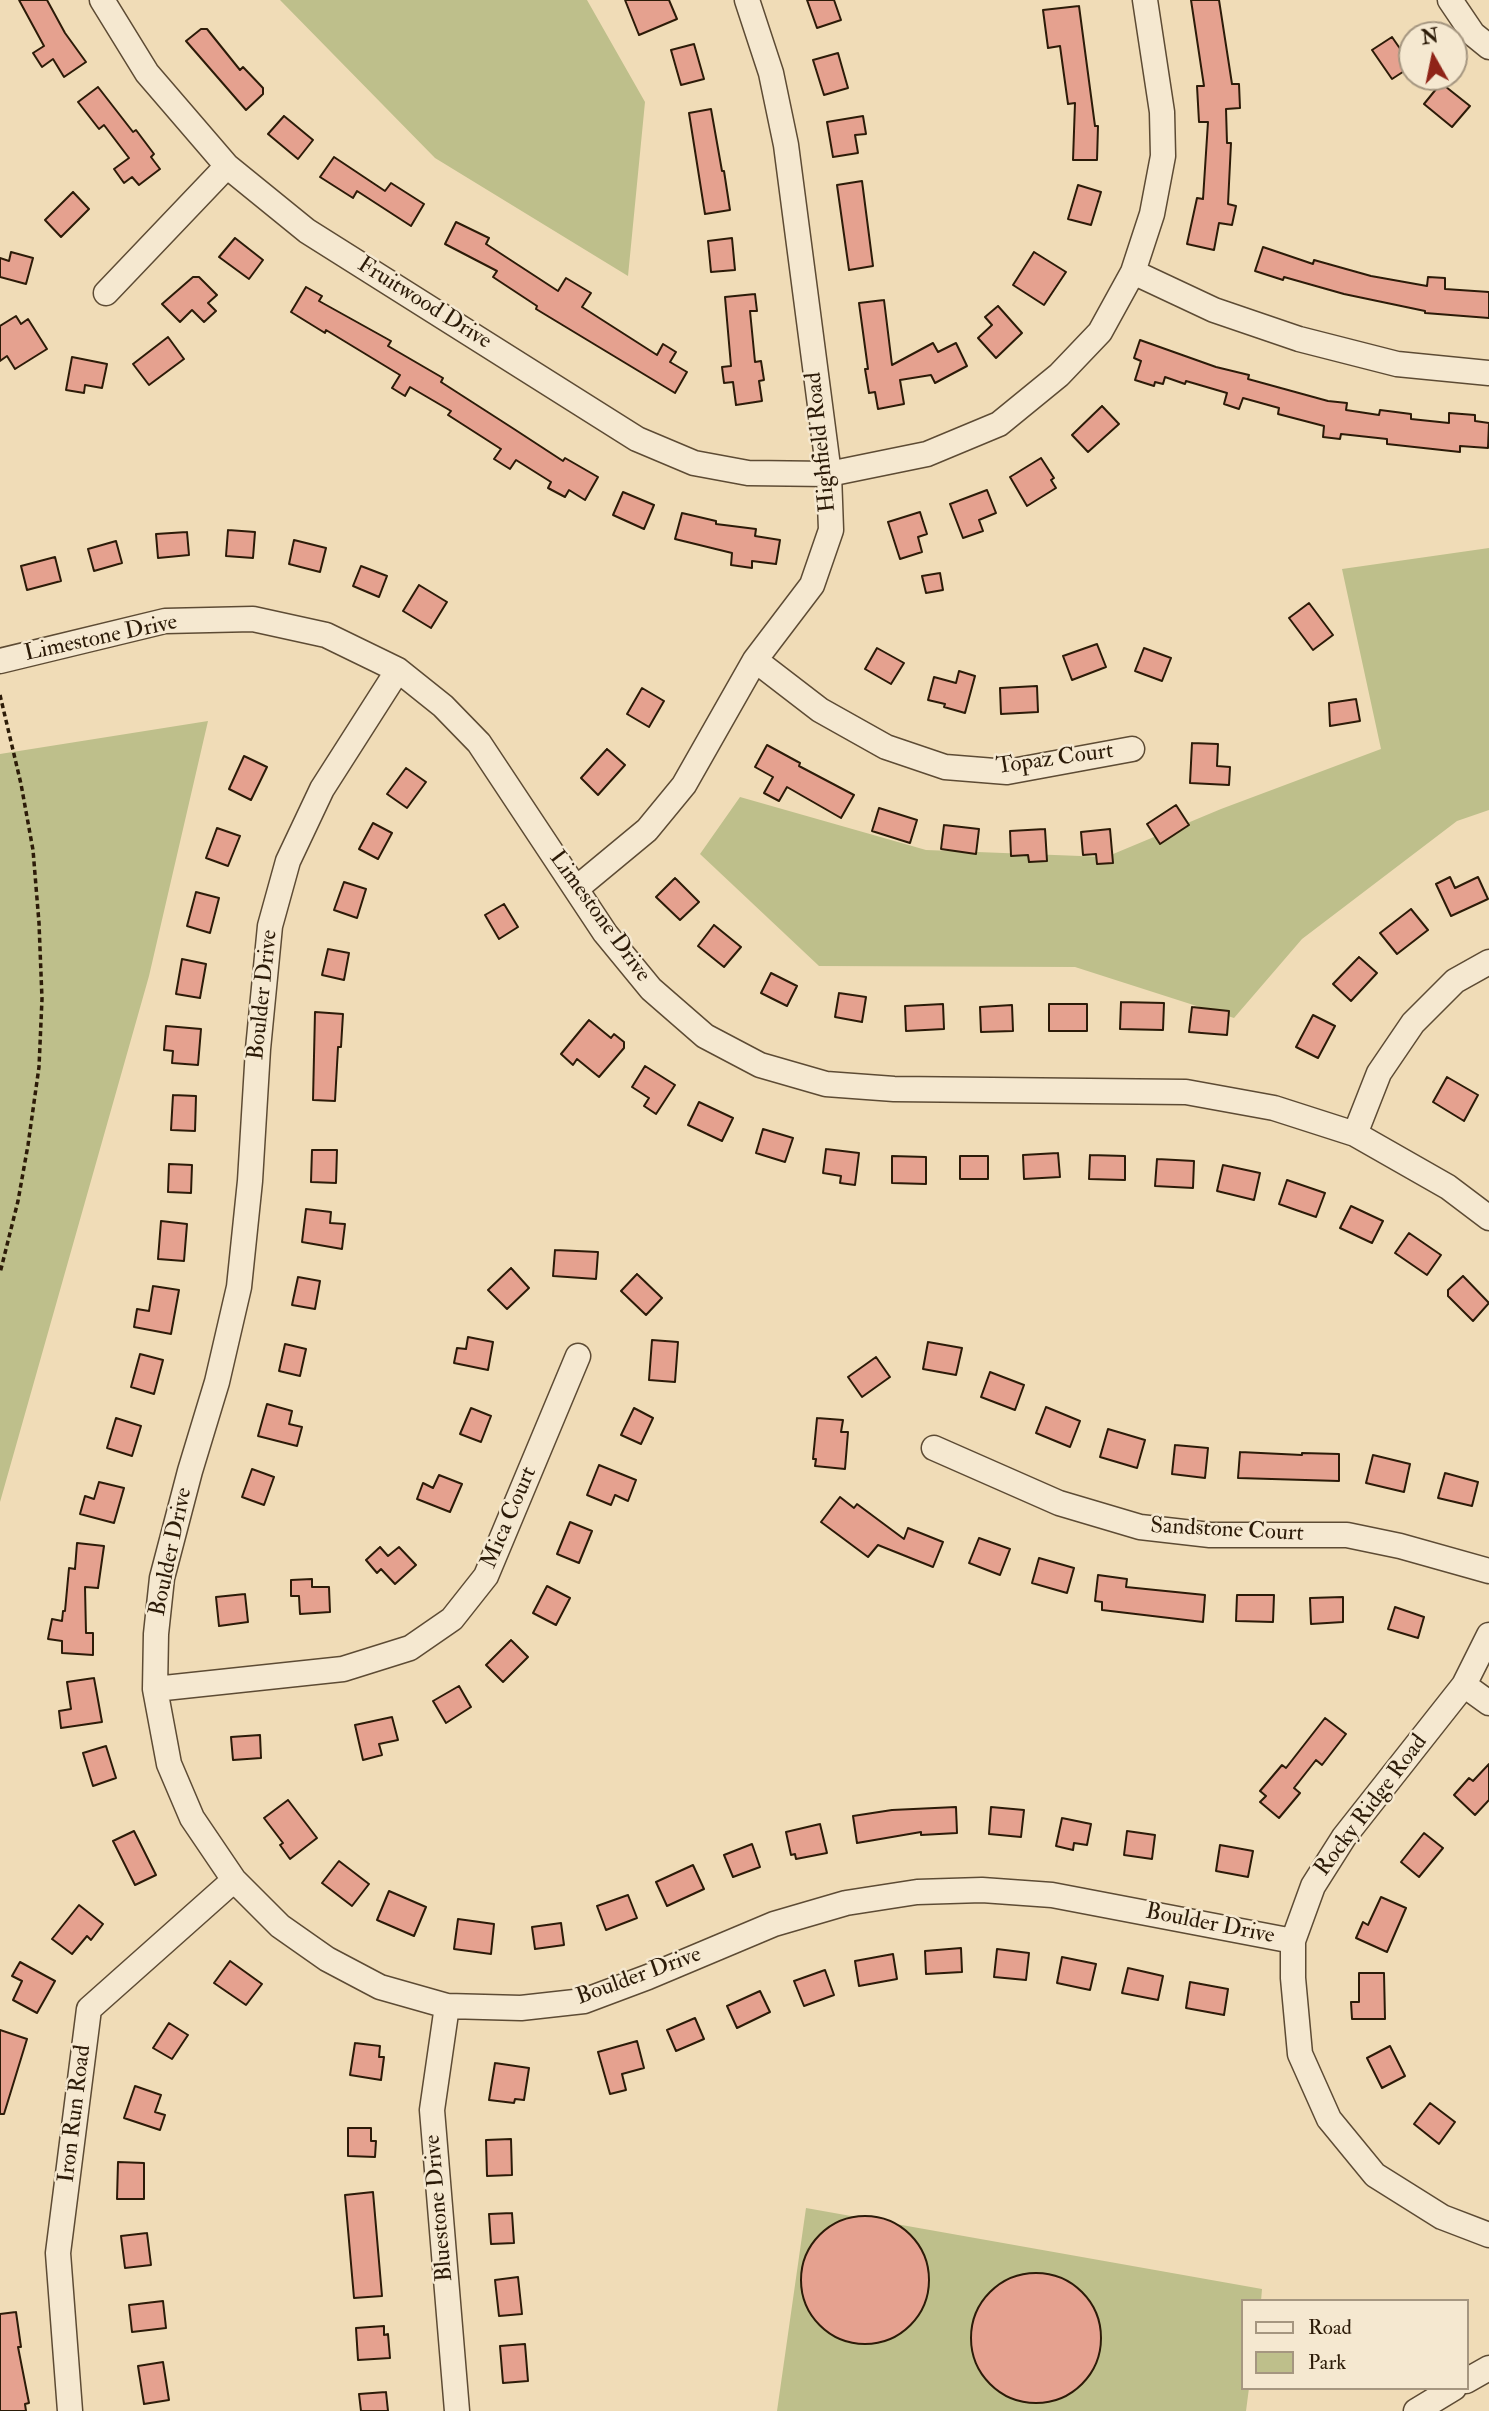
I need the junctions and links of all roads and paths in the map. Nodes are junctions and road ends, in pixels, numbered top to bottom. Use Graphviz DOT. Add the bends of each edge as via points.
graph roads {
  1 [pos="102,0"];
  2 [pos="747,0"];
  3 [pos="1145,0"];
  4 [pos="1450,0"];
  5 [pos="1489,47"];
  6 [pos="227,166"];
  7 [pos="1133,272"];
  8 [pos="106,293"];
  9 [pos="1489,373"];
  10 [pos="829,474"];
  11 [pos="755,660"];
  12 [pos="0,662"];
  13 [pos="398,670"];
  14 [pos="0,695"];
  15 [pos="1132,749"];
  16 [pos="577,888"];
  17 [pos="1489,962"];
  18 [pos="1355,1135"];
  19 [pos="1489,1218"];
  20 [pos="0,1273"];
  21 [pos="578,1356"];
  22 [pos="934,1448"];
  23 [pos="1489,1571"];
  24 [pos="1489,1635"];
  25 [pos="1464,1685"];
  26 [pos="155,1689"];
  27 [pos="1489,1703"];
  28 [pos="234,1880"];
  29 [pos="1293,1941"];
  30 [pos="447,2006"];
  31 [pos="1489,2235"];
  32 [pos="1489,2368"];
  33 [pos="1468,2380"];
  34 [pos="1451,2390"];
  35 [pos="70,2411"];
  36 [pos="457,2411"];
  37 [pos="1416,2411"];
  1 -- 6 [label="street, Fruitwood Drive" via="147,73"];
  2 -- 10 [label="street, Highfield Road" via="771,73 786,145"];
  3 -- 7 [label="street, Fruitwood Drive" via="1162,112 1163,156 1152,214"];
  4 -- 5 [label="street" via="1473,34"];
  6 -- 8 [label="street"];
  6 -- 10 [label="street, Fruitwood Drive" via="307,230 637,439 694,463 748,474"];
  7 -- 9 [label="street" via="1214,310 1299,339 1397,364"];
  7 -- 10 [label="street, Fruitwood Drive" via="1100,332 1059,375 999,424 927,454"];
  10 -- 11 [label="street, Highfield Road" via="831,530 812,585"];
  11 -- 15 [label="street, Topaz Court" via="820,710 886,747 945,767 1007,772"];
  11 -- 16 [label="street, Highfield Road" via="684,785 648,830"];
  12 -- 13 [label="street, Limestone Drive" via="165,621 253,619 326,635"];
  13 -- 16 [label="street, Limestone Drive" via="479,743"];
  13 -- 26 [label="street, Boulder Drive" via="322,789 288,861 270,926 239,1287 162,1578"];
  14 -- 20 [label="path" via="33,850 41,999 28,1145"];
  16 -- 18 [label="street, Limestone Drive" via="605,933 651,989 705,1036 760,1065 826,1084 894,1089 1186,1092 1274,1108"];
  17 -- 18 [label="street" via="1455,981 1413,1023 1379,1073"];
  18 -- 19 [label="street, Limestone Drive" via="1448,1187"];
  21 -- 26 [label="street, Mica Court" via="486,1576 452,1619 410,1648 343,1669"];
  22 -- 23 [label="street, Sandstone Court" via="1059,1503 1140,1527 1210,1535 1347,1535"];
  24 -- 25 [label="street, Rocky Ridge Road"];
  25 -- 27 [label="street"];
  25 -- 29 [label="street, Rocky Ridge Road" via="1344,1837 1313,1886"];
  26 -- 28 [label="street, Boulder Drive" via="169,1764 192,1818"];
  28 -- 30 [label="street, Boulder Drive" via="280,1926 327,1959 380,1987"];
  28 -- 35 [label="street, Iron Run Road" via="89,2010 58,2253"];
  29 -- 30 [label="street, Boulder Drive" via="1052,1895 917,1892 846,1903 774,1924 584,2001 521,2008"];
  29 -- 31 [label="street, Rocky Ridge Road" via="1300,2054 1329,2119 1375,2175 1442,2217"];
  30 -- 36 [label="street, Bluestone Drive" via="432,2110"];
  32 -- 33 [label="street"];
  34 -- 37 [label="street"];
}
